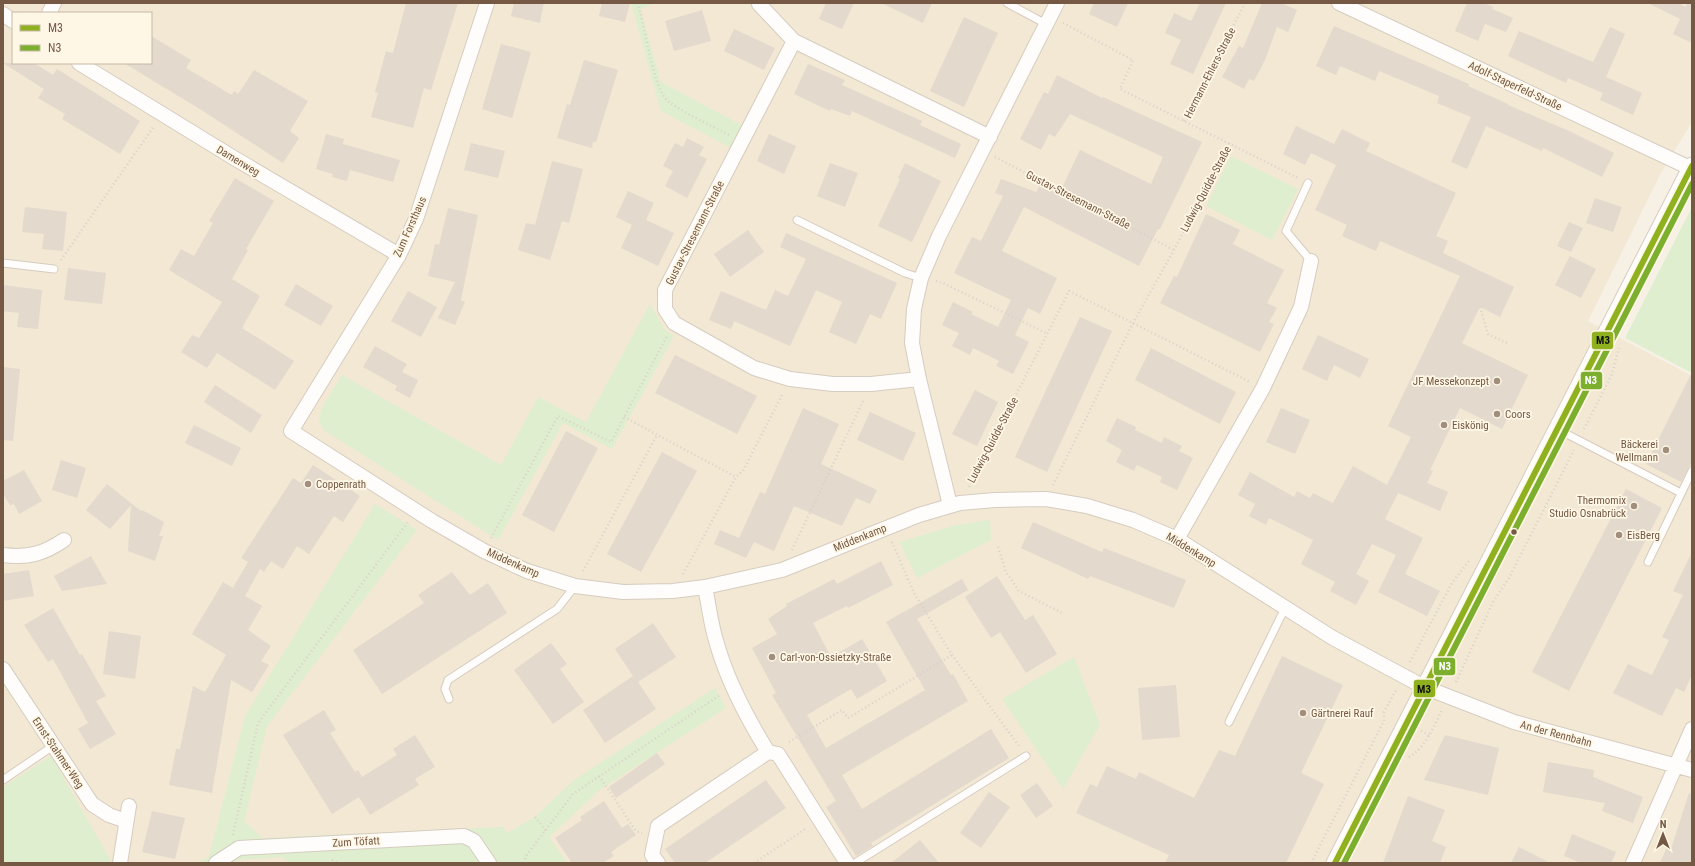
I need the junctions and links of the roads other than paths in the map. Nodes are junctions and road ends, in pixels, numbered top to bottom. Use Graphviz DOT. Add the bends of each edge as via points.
graph roads {
  1 [pos="54,3"];
  2 [pos="487,3"];
  3 [pos="1007,3"];
  4 [pos="1057,3"];
  5 [pos="1339,3"];
  6 [pos="759,4"];
  7 [pos="49,12"];
  8 [pos="3,14"];
  9 [pos="12,20"];
  10 [pos="1048,20"];
  11 [pos="794,41"];
  12 [pos="81,64"];
  13 [pos="990,136"];
  14 [pos="1691,167"];
  15 [pos="1308,183"];
  16 [pos="797,220"];
  17 [pos="399,255"];
  18 [pos="1311,262"];
  19 [pos="3,263"];
  20 [pos="54,269"];
  21 [pos="921,278"];
  22 [pos="919,378"];
  23 [pos="1556,428"];
  24 [pos="291,431"];
  25 [pos="1692,471"];
  26 [pos="1681,493"];
  27 [pos="955,504"];
  28 [pos="1177,539"];
  29 [pos="64,540"];
  30 [pos="3,555"];
  31 [pos="1648,562"];
  32 [pos="575,586"];
  33 [pos="705,587"];
  34 [pos="1285,608"];
  35 [pos="3,669"];
  36 [pos="1424,687"];
  37 [pos="449,699"];
  38 [pos="1229,722"];
  39 [pos="1692,729"];
  40 [pos="53,746"];
  41 [pos="773,753"];
  42 [pos="1026,756"];
  43 [pos="1674,766"];
  44 [pos="1692,770"];
  45 [pos="3,780"];
  46 [pos="129,806"];
  47 [pos="126,821"];
  48 [pos="120,863"];
  49 [pos="216,863"];
  50 [pos="489,863"];
  51 [pos="658,863"];
  52 [pos="847,863"];
  53 [pos="855,863"];
  54 [pos="1335,863"];
  55 [pos="1632,863"];
  1 -- 7 [label="street"];
  2 -- 17 [label="street, Zum Forsthaus" via="426,191"];
  3 -- 10 [label="lane"];
  4 -- 10 [label="street"];
  5 -- 14 [label="street, Adolf-Staperfeld-Straße"];
  6 -- 11 [label="street"];
  8 -- 9 [label="street"];
  10 -- 13 [label="street"];
  11 -- 13 [label="street"];
  11 -- 22 [label="street, Gustav-Stresemann-Straße" via="665,290 665,309 674,323 754,368 790,379 832,384 871,384"];
  12 -- 17 [label="street, Damenweg"];
  13 -- 21 [label="street" via="939,236"];
  14 -- 23 [label="street"];
  15 -- 18 [label="lane" via="1286,231"];
  16 -- 21 [label="lane" via="905,273"];
  17 -- 24 [label="street, Zum Forsthaus"];
  18 -- 28 [label="street" via="1301,306 1263,388"];
  19 -- 20 [label="lane"];
  21 -- 22 [label="street" via="914,310 912,343"];
  22 -- 27 [label="street"];
  23 -- 26 [label="lane"];
  23 -- 36 [label="street"];
  24 -- 32 [label="street, Middenkamp" via="484,550 527,571"];
  25 -- 26 [label="lane"];
  26 -- 31 [label="lane"];
  27 -- 28 [label="street, Middenkamp" via="1046,499 1087,506 1133,520"];
  27 -- 33 [label="street, Middenkamp" via="886,527 782,570"];
  28 -- 34 [label="street, Middenkamp"];
  29 -- 30 [label="street" via="46,552 20,557"];
  32 -- 33 [label="street, Middenkamp" via="623,592 673,592"];
  32 -- 37 [label="lane" via="557,609 448,680 445,689"];
  33 -- 41 [label="street" via="716,643 732,688 748,720"];
  34 -- 36 [label="street, Middenkamp" via="1340,642"];
  34 -- 38 [label="lane"];
  35 -- 40 [label="street, Ernst-Stahmer-Weg"];
  36 -- 43 [label="street, An der Rennbahn" via="1514,722"];
  36 -- 54 [label="street"];
  39 -- 43 [label="street"];
  40 -- 45 [label="lane"];
  40 -- 47 [label="street, Ernst-Stahmer-Weg" via="92,804 109,815"];
  41 -- 51 [label="street" via="658,826 652,854"];
  41 -- 52 [label="street"];
  42 -- 53 [label="lane"];
  43 -- 44 [label="street, An der Rennbahn"];
  43 -- 55 [label="street"];
  46 -- 47 [label="street"];
  47 -- 48 [label="street"];
  49 -- 50 [label="street, Zum Töfatt" via="239,848 464,836 474,841"];
}
